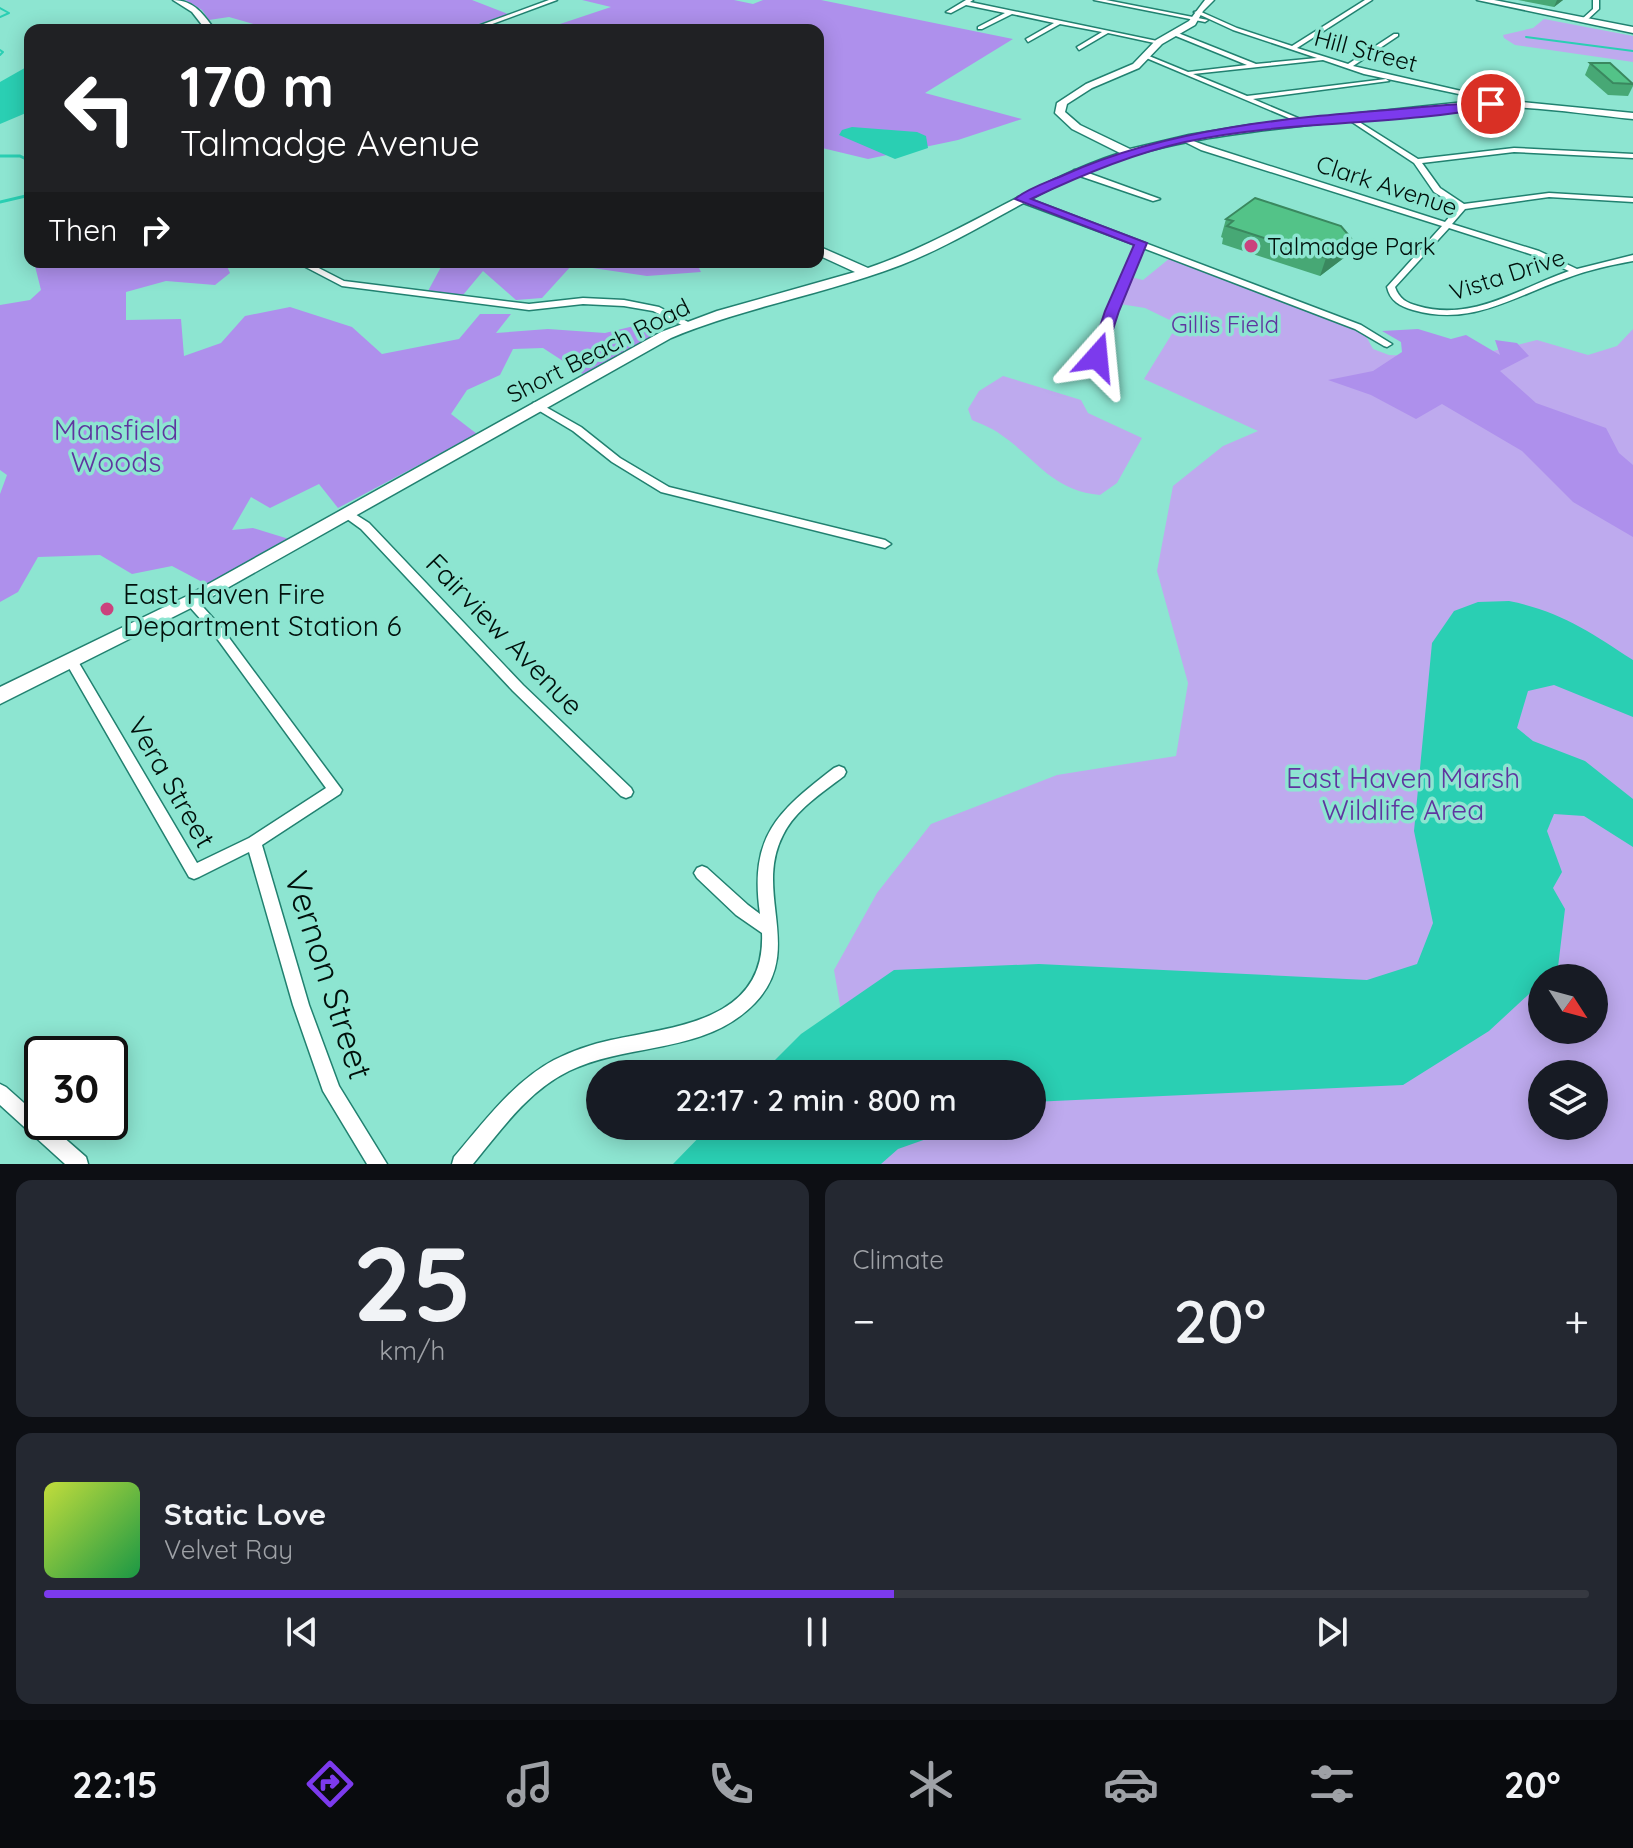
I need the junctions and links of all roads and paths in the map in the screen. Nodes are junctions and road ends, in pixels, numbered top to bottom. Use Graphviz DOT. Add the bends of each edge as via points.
graph roads {
  1 [pos="177,0"];
  2 [pos="554,0"];
  3 [pos="1097,0"];
  4 [pos="1210,0"];
  5 [pos="1369,0"];
  6 [pos="1481,0"];
  7 [pos="1596,0"];
  8 [pos="968,1"];
  9 [pos="949,12"];
  10 [pos="1011,12"];
  11 [pos="1196,15"];
  12 [pos="1584,20"];
  13 [pos="1059,22"];
  14 [pos="206,24"];
  15 [pos="487,24"];
  16 [pos="980,28"];
  17 [pos="1633,30"];
  18 [pos="1106,32"];
  19 [pos="1173,33"];
  20 [pos="1396,35"];
  21 [pos="1028,40"];
  22 [pos="1159,42"];
  23 [pos="1079,48"];
  24 [pos="1293,48"];
  25 [pos="1147,57"];
  26 [pos="1323,59"];
  27 [pos="1256,66"];
  28 [pos="1348,67"];
  29 [pos="1188,73"];
  30 [pos="1397,80"];
  31 [pos="1247,98"];
  32 [pos="1509,104"];
  33 [pos="1633,116"];
  34 [pos="1348,117"];
  35 [pos="1303,122"];
  36 [pos="1183,139"];
  37 [pos="1129,153"];
  38 [pos="1633,156"];
  39 [pos="1417,161"];
  40 [pos="1077,172"];
  41 [pos="1021,199"];
  42 [pos="1156,199"];
  43 [pos="1633,200"];
  44 [pos="1463,207"];
  45 [pos="1446,225"];
  46 [pos="1141,243"];
  47 [pos="824,253"];
  48 [pos="1633,258"];
  49 [pos="312,268"];
  50 [pos="1577,272"];
  51 [pos="868,273"];
  52 [pos="689,325"];
  53 [pos="1387,344"];
  54 [pos="1097,357"];
  55 [pos="537,405"];
  56 [pos="347,513"];
  57 [pos="885,544"];
  58 [pos="191,601"];
  59 [pos="71,661"];
  60 [pos="0,696"];
  61 [pos="839,772"];
  62 [pos="626,792"];
  63 [pos="254,842"];
  64 [pos="702,873"];
  65 [pos="768,928"];
  66 [pos="0,1093"];
  67 [pos="79,1164"];
  68 [pos="378,1164"];
  69 [pos="461,1164"];
  1 -- 14 [label="main road"];
  2 -- 15 [label="street"];
  3 -- 11 [label="street, Hill Street"];
  4 -- 11 [label="main road"];
  5 -- 24 [label="street"];
  6 -- 12 [label="main road"];
  7 -- 12 [label="street" via="1596,9"];
  8 -- 9 [label="street"];
  8 -- 10 [label="street"];
  10 -- 13 [label="street"];
  10 -- 16 [label="street"];
  11 -- 19 [label="main road"];
  11 -- 24 [label="street, Hill Street"];
  12 -- 17 [label="main road"];
  13 -- 18 [label="street"];
  13 -- 21 [label="street"];
  18 -- 22 [label="street"];
  18 -- 23 [label="street"];
  19 -- 22 [label="main road"];
  19 -- 27 [label="street"];
  20 -- 28 [label="street"];
  22 -- 25 [label="main road"];
  24 -- 26 [label="street, Hill Street"];
  25 -- 29 [label="street"];
  25 -- 37 [label="main road" via="1069,96 1060,107 1076,127"];
  26 -- 27 [label="street"];
  26 -- 28 [label="street, Hill Street"];
  27 -- 29 [label="street"];
  28 -- 30 [label="street, Hill Street"];
  29 -- 31 [label="street"];
  30 -- 31 [label="street"];
  30 -- 32 [label="street, Hill Street"];
  31 -- 35 [label="street"];
  32 -- 33 [label="main road, Short Beach Road"];
  32 -- 34 [label="main road, Short Beach Road"];
  34 -- 35 [label="main road, Short Beach Road"];
  34 -- 39 [label="street"];
  35 -- 36 [label="main road, Short Beach Road"];
  36 -- 37 [label="main road, Short Beach Road"];
  36 -- 45 [label="street, Clark Avenue"];
  37 -- 40 [label="main road, Short Beach Road"];
  38 -- 39 [label="street" via="1514,150"];
  39 -- 44 [label="street" via="1437,190"];
  40 -- 41 [label="main road, Short Beach Road"];
  40 -- 42 [label="street"];
  41 -- 46 [label="street"];
  41 -- 51 [label="main road, Short Beach Road" via="945,242"];
  43 -- 44 [label="street" via="1549,195"];
  44 -- 45 [label="street"];
  45 -- 50 [label="street, Clark Avenue" via="1536,253"];
  45 -- 50 [label="street, Vista Drive" via="1391,287 1403,303 1458,315"];
  46 -- 53 [label="street" via="1358,327"];
  46 -- 54 [label="street"];
  47 -- 51 [label="main road"];
  48 -- 50 [label="street, Vista Drive"];
  49 -- 52 [label="street" via="342,283 529,307 624,303 656,309"];
  51 -- 52 [label="main road, Short Beach Road"];
  52 -- 55 [label="main road, Short Beach Road"];
  55 -- 56 [label="main road, Short Beach Road"];
  55 -- 57 [label="street" via="665,490"];
  56 -- 58 [label="main road, Short Beach Road"];
  56 -- 62 [label="street, Fairview Avenue"];
  58 -- 59 [label="main road, Short Beach Road"];
  58 -- 63 [label="street" via="335,790"];
  59 -- 60 [label="main road, Short Beach Road"];
  59 -- 63 [label="street, Vera Street" via="194,872"];
  61 -- 65 [label="street" via="778,829 764,875"];
  63 -- 68 [label="street, Vernon Street" via="332,1091"];
  64 -- 65 [label="street"];
  65 -- 69 [label="street" via="771,952 761,982 733,1013 711,1025 561,1065 524,1094"];
  66 -- 67 [label="street"];
}
